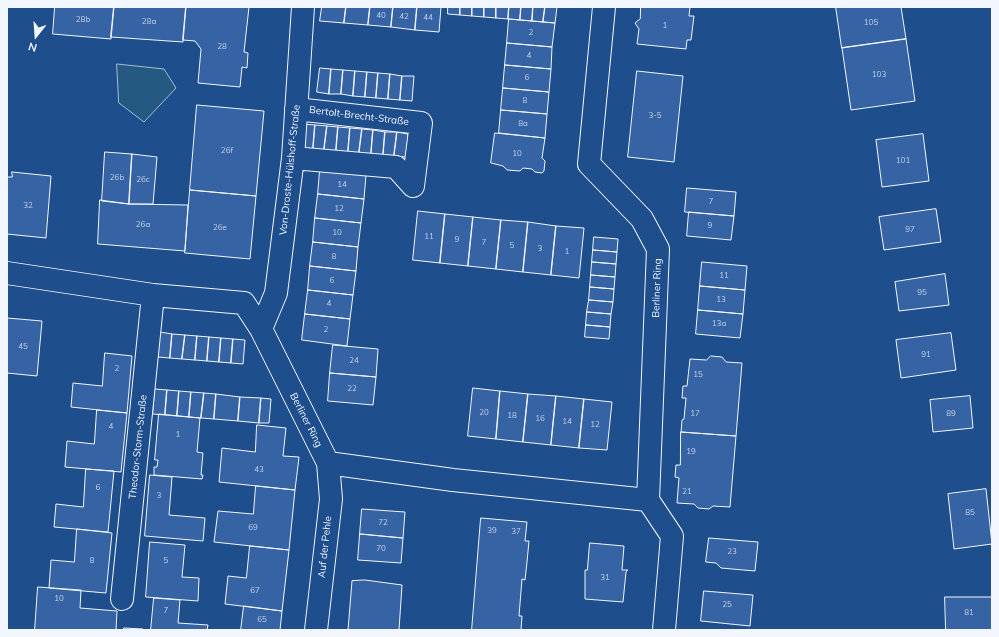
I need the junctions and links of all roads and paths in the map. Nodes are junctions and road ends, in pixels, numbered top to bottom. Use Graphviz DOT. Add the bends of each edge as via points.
graph roads {
  1 [pos="303,7"];
  2 [pos="604,7"];
  3 [pos="296,109"];
  4 [pos="293,158"];
  5 [pos="7,273"];
  6 [pos="153,295"];
  7 [pos="261,329"];
  8 [pos="328,463"];
  9 [pos="648,500"];
  10 [pos="122,599"];
  11 [pos="316,630"];
  12 [pos="664,630"];
  1 -- 3 [label="street, Von-Droste-Hülshoff-Straße"];
  2 -- 9 [label="street, Berliner Ring" via="589,164 642,219 658,249"];
  3 -- 4 [label="street, Von-Droste-Hülshoff-Straße"];
  3 -- 4 [label="street, Bertolt-Brecht-Straße" via="421,123 414,186 396,167"];
  4 -- 7 [label="street, Von-Droste-Hülshoff-Straße" via="276,293"];
  5 -- 6 [label="street, Berliner Ring"];
  6 -- 7 [label="street, Berliner Ring" via="244,303"];
  6 -- 10 [label="street, Theodor-Storm-Straße"];
  7 -- 8 [label="street, Berliner Ring"];
  8 -- 9 [label="street"];
  8 -- 11 [label="street, Auf der Pehle" via="331,499"];
  9 -- 12 [label="street" via="672,536"];
}
